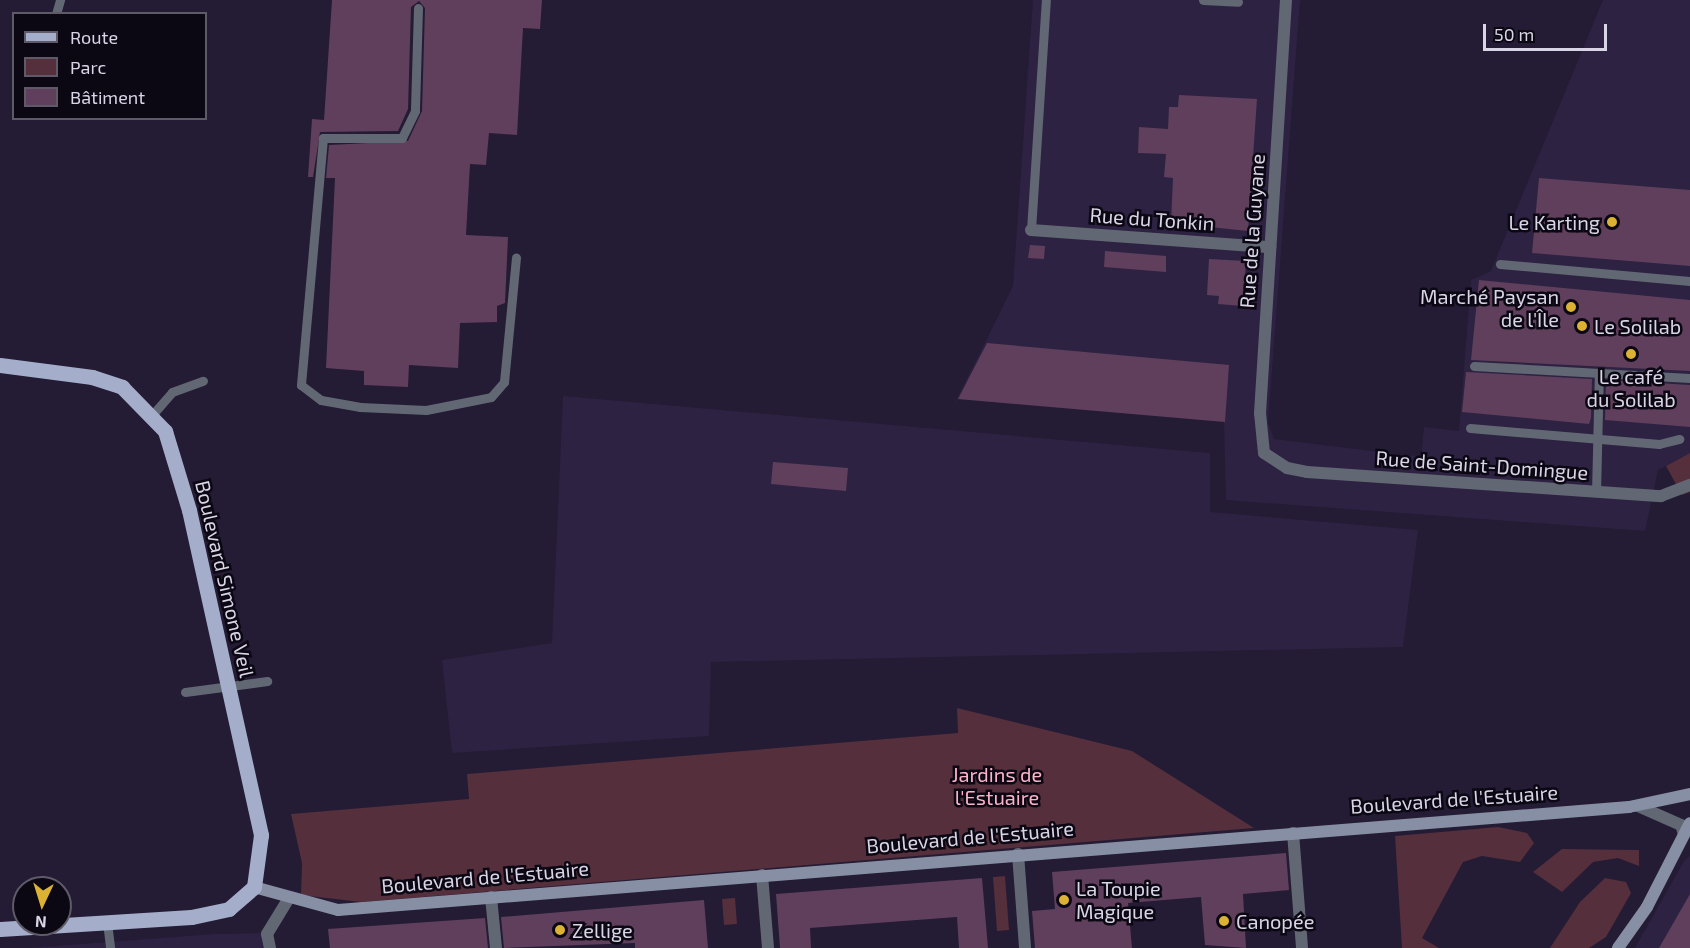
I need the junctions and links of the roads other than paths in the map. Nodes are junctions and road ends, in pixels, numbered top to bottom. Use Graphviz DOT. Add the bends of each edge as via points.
graph roads {
  1 [pos="1046,0"];
  2 [pos="1203,0"];
  3 [pos="1286,0"];
  4 [pos="1238,2"];
  5 [pos="418,8"];
  6 [pos="1031,230"];
  7 [pos="1270,247"];
  8 [pos="516,258"];
  9 [pos="1500,264"];
  10 [pos="1690,281"];
  11 [pos="0,365"];
  12 [pos="1474,366"];
  13 [pos="1599,373"];
  14 [pos="1690,378"];
  15 [pos="203,381"];
  16 [pos="153,414"];
  17 [pos="1470,428"];
  18 [pos="1594,439"];
  19 [pos="1679,439"];
  20 [pos="1272,460"];
  21 [pos="1690,485"];
  22 [pos="1596,492"];
  23 [pos="267,681"];
  24 [pos="228,687"];
  25 [pos="185,692"];
  26 [pos="1690,794"];
  27 [pos="1638,806"];
  28 [pos="1687,828"];
  29 [pos="1293,833"];
  30 [pos="1018,854"];
  31 [pos="762,875"];
  32 [pos="254,887"];
  33 [pos="491,897"];
  34 [pos="289,898"];
  35 [pos="107,922"];
  36 [pos="0,929"];
  37 [pos="110,948"];
  38 [pos="270,948"];
  39 [pos="496,948"];
  40 [pos="768,948"];
  41 [pos="1025,948"];
  42 [pos="1302,948"];
  43 [pos="1618,948"];
  1 -- 6 [label="lane"];
  2 -- 4 [label="lane"];
  3 -- 7 [label="street, Rue de la Guyane"];
  5 -- 8 [label="lane" via="415,111 402,138 323,138 301,385 321,400 360,407 426,410 490,397 504,382"];
  6 -- 7 [label="street, Rue du Tonkin"];
  7 -- 20 [label="street, Rue de la Guyane" via="1259,429 1260,444"];
  9 -- 10 [label="lane"];
  11 -- 16 [label="main road, Boulevard Simone Veil" via="92,377 122,387"];
  12 -- 13 [label="lane"];
  13 -- 14 [label="lane"];
  13 -- 18 [label="lane"];
  15 -- 16 [label="lane" via="172,392"];
  16 -- 24 [label="main road, Boulevard Simone Veil" via="175,458"];
  17 -- 18 [label="lane"];
  18 -- 19 [label="lane" via="1659,444"];
  18 -- 22 [label="lane" via="1599,450"];
  20 -- 22 [label="street, Rue de Saint-Domingue" via="1307,472"];
  21 -- 22 [label="street, Rue de Saint-Domingue" via="1661,496"];
  23 -- 24 [label="lane"];
  24 -- 25 [label="lane"];
  24 -- 32 [label="main road, Boulevard Simone Veil" via="261,835"];
  26 -- 27 [label="main road, Boulevard de l'Estuaire"];
  27 -- 28 [label="street"];
  27 -- 29 [label="main road, Boulevard de l'Estuaire"];
  28 -- 43 [label="main road" via="1647,907"];
  29 -- 30 [label="main road, Boulevard de l'Estuaire"];
  29 -- 42 [label="street"];
  30 -- 31 [label="main road, Boulevard de l'Estuaire"];
  30 -- 41 [label="street"];
  31 -- 33 [label="main road, Boulevard de l'Estuaire"];
  31 -- 40 [label="street"];
  32 -- 34 [label="main road, Boulevard de l'Estuaire"];
  32 -- 35 [label="main road" via="229,909"];
  33 -- 34 [label="main road, Boulevard de l'Estuaire" via="338,910"];
  33 -- 39 [label="street"];
  34 -- 38 [label="street" via="267,934"];
  35 -- 36 [label="main road"];
  35 -- 37 [label="lane"];
}
